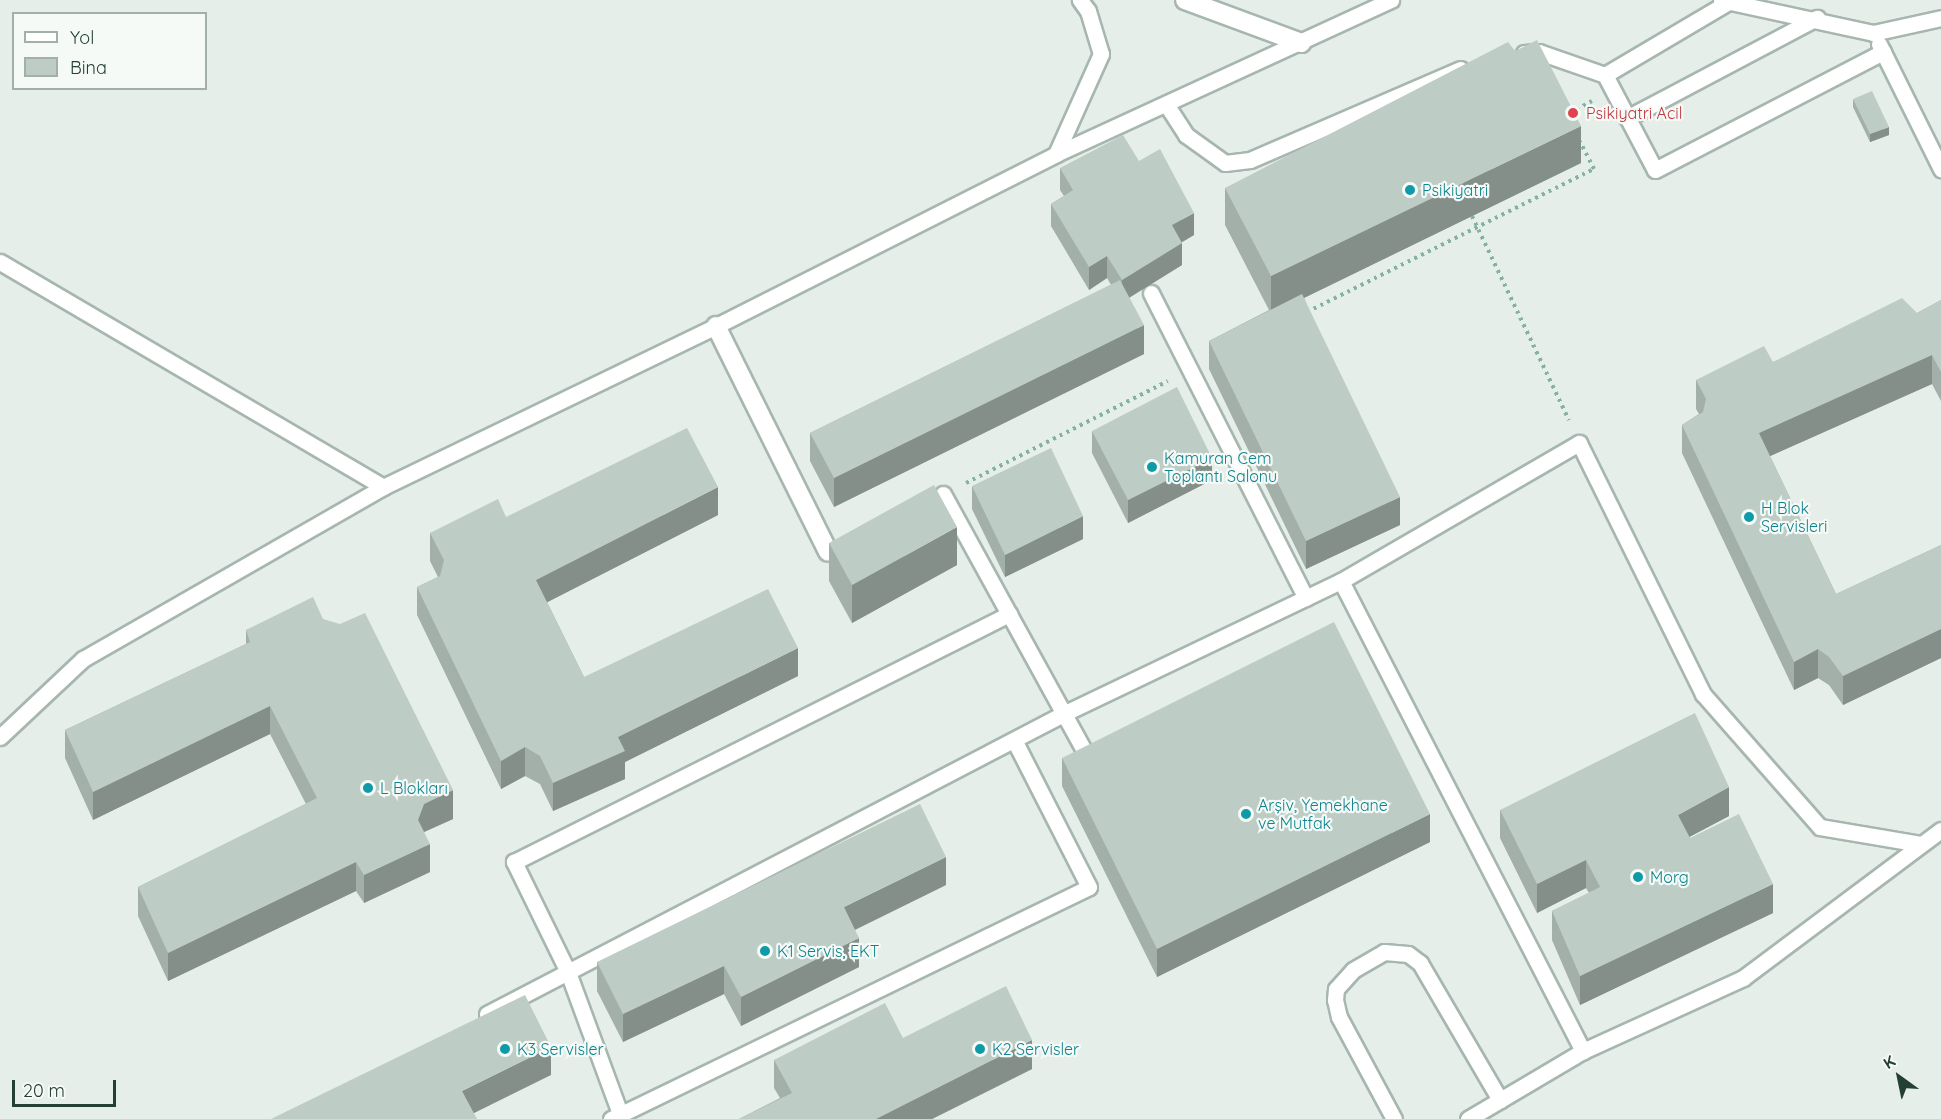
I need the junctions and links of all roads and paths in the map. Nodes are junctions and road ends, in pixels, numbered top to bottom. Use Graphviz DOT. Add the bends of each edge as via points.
graph roads {
  1 [pos="1080,0"];
  2 [pos="1185,0"];
  3 [pos="1391,0"];
  4 [pos="1726,1"];
  5 [pos="1817,18"];
  6 [pos="1941,18"];
  7 [pos="1873,33"];
  8 [pos="1301,43"];
  9 [pos="1883,52"];
  10 [pos="1505,58"];
  11 [pos="1473,66"];
  12 [pos="1605,75"];
  13 [pos="1613,90"];
  14 [pos="1166,104"];
  15 [pos="1627,118"];
  16 [pos="1571,124"];
  17 [pos="1576,133"];
  18 [pos="1056,154"];
  19 [pos="1941,169"];
  20 [pos="1472,216"];
  21 [pos="1477,227"];
  22 [pos="0,262"];
  23 [pos="1151,293"];
  24 [pos="1305,313"];
  25 [pos="716,326"];
  26 [pos="1190,370"];
  27 [pos="1579,442"];
  28 [pos="383,487"];
  29 [pos="943,494"];
  30 [pos="828,552"];
  31 [pos="1341,582"];
  32 [pos="1306,598"];
  33 [pos="1009,614"];
  34 [pos="1064,714"];
  35 [pos="0,737"];
  36 [pos="1014,740"];
  37 [pos="1095,770"];
  38 [pos="1941,830"];
  39 [pos="1921,844"];
  40 [pos="568,972"];
  41 [pos="473,1021"];
  42 [pos="1583,1051"];
  43 [pos="1500,1100"];
  44 [pos="617,1118"];
  45 [pos="1394,1119"];
  46 [pos="1468,1119"];
  1 -- 18 [label="lane" via="1088,11 1101,54"];
  2 -- 8 [label="street"];
  3 -- 8 [label="lane"];
  4 -- 5 [label="lane"];
  4 -- 12 [label="lane"];
  5 -- 7 [label="lane"];
  5 -- 15 [label="lane"];
  6 -- 7 [label="lane"];
  7 -- 9 [label="lane"];
  8 -- 14 [label="lane"];
  9 -- 15 [label="lane" via="1655,170"];
  9 -- 19 [label="lane"];
  10 -- 12 [label="lane" via="1539,52"];
  11 -- 14 [label="lane" via="1250,160 1225,164 1186,135"];
  12 -- 13 [label="lane"];
  13 -- 15 [label="lane"];
  13 -- 16 [label="path" via="1567,115"];
  14 -- 18 [label="lane"];
  17 -- 21 [label="path" via="1594,169"];
  18 -- 25 [label="lane"];
  20 -- 21 [label="path"];
  21 -- 24 [label="path"];
  21 -- 27 [label="path"];
  22 -- 28 [label="lane"];
  23 -- 26 [label="lane"];
  25 -- 28 [label="lane"];
  25 -- 30 [label="street"];
  26 -- 29 [label="path"];
  26 -- 32 [label="lane"];
  27 -- 31 [label="lane"];
  27 -- 39 [label="lane" via="1704,694 1820,828"];
  28 -- 35 [label="lane" via="83,659"];
  29 -- 33 [label="lane"];
  31 -- 32 [label="lane"];
  31 -- 42 [label="lane"];
  32 -- 34 [label="lane"];
  33 -- 34 [label="lane"];
  33 -- 40 [label="lane" via="514,862"];
  34 -- 36 [label="lane"];
  34 -- 37 [label="lane"];
  36 -- 40 [label="lane"];
  36 -- 44 [label="lane" via="1089,887"];
  38 -- 39 [label="lane"];
  39 -- 42 [label="lane" via="1743,978"];
  40 -- 41 [label="lane"];
  40 -- 44 [label="lane"];
  42 -- 43 [label="lane"];
  43 -- 45 [label="lane" via="1420,963 1408,954 1384,952 1353,970 1336,989 1335,1000 1339,1017"];
  43 -- 46 [label="lane"];
}
